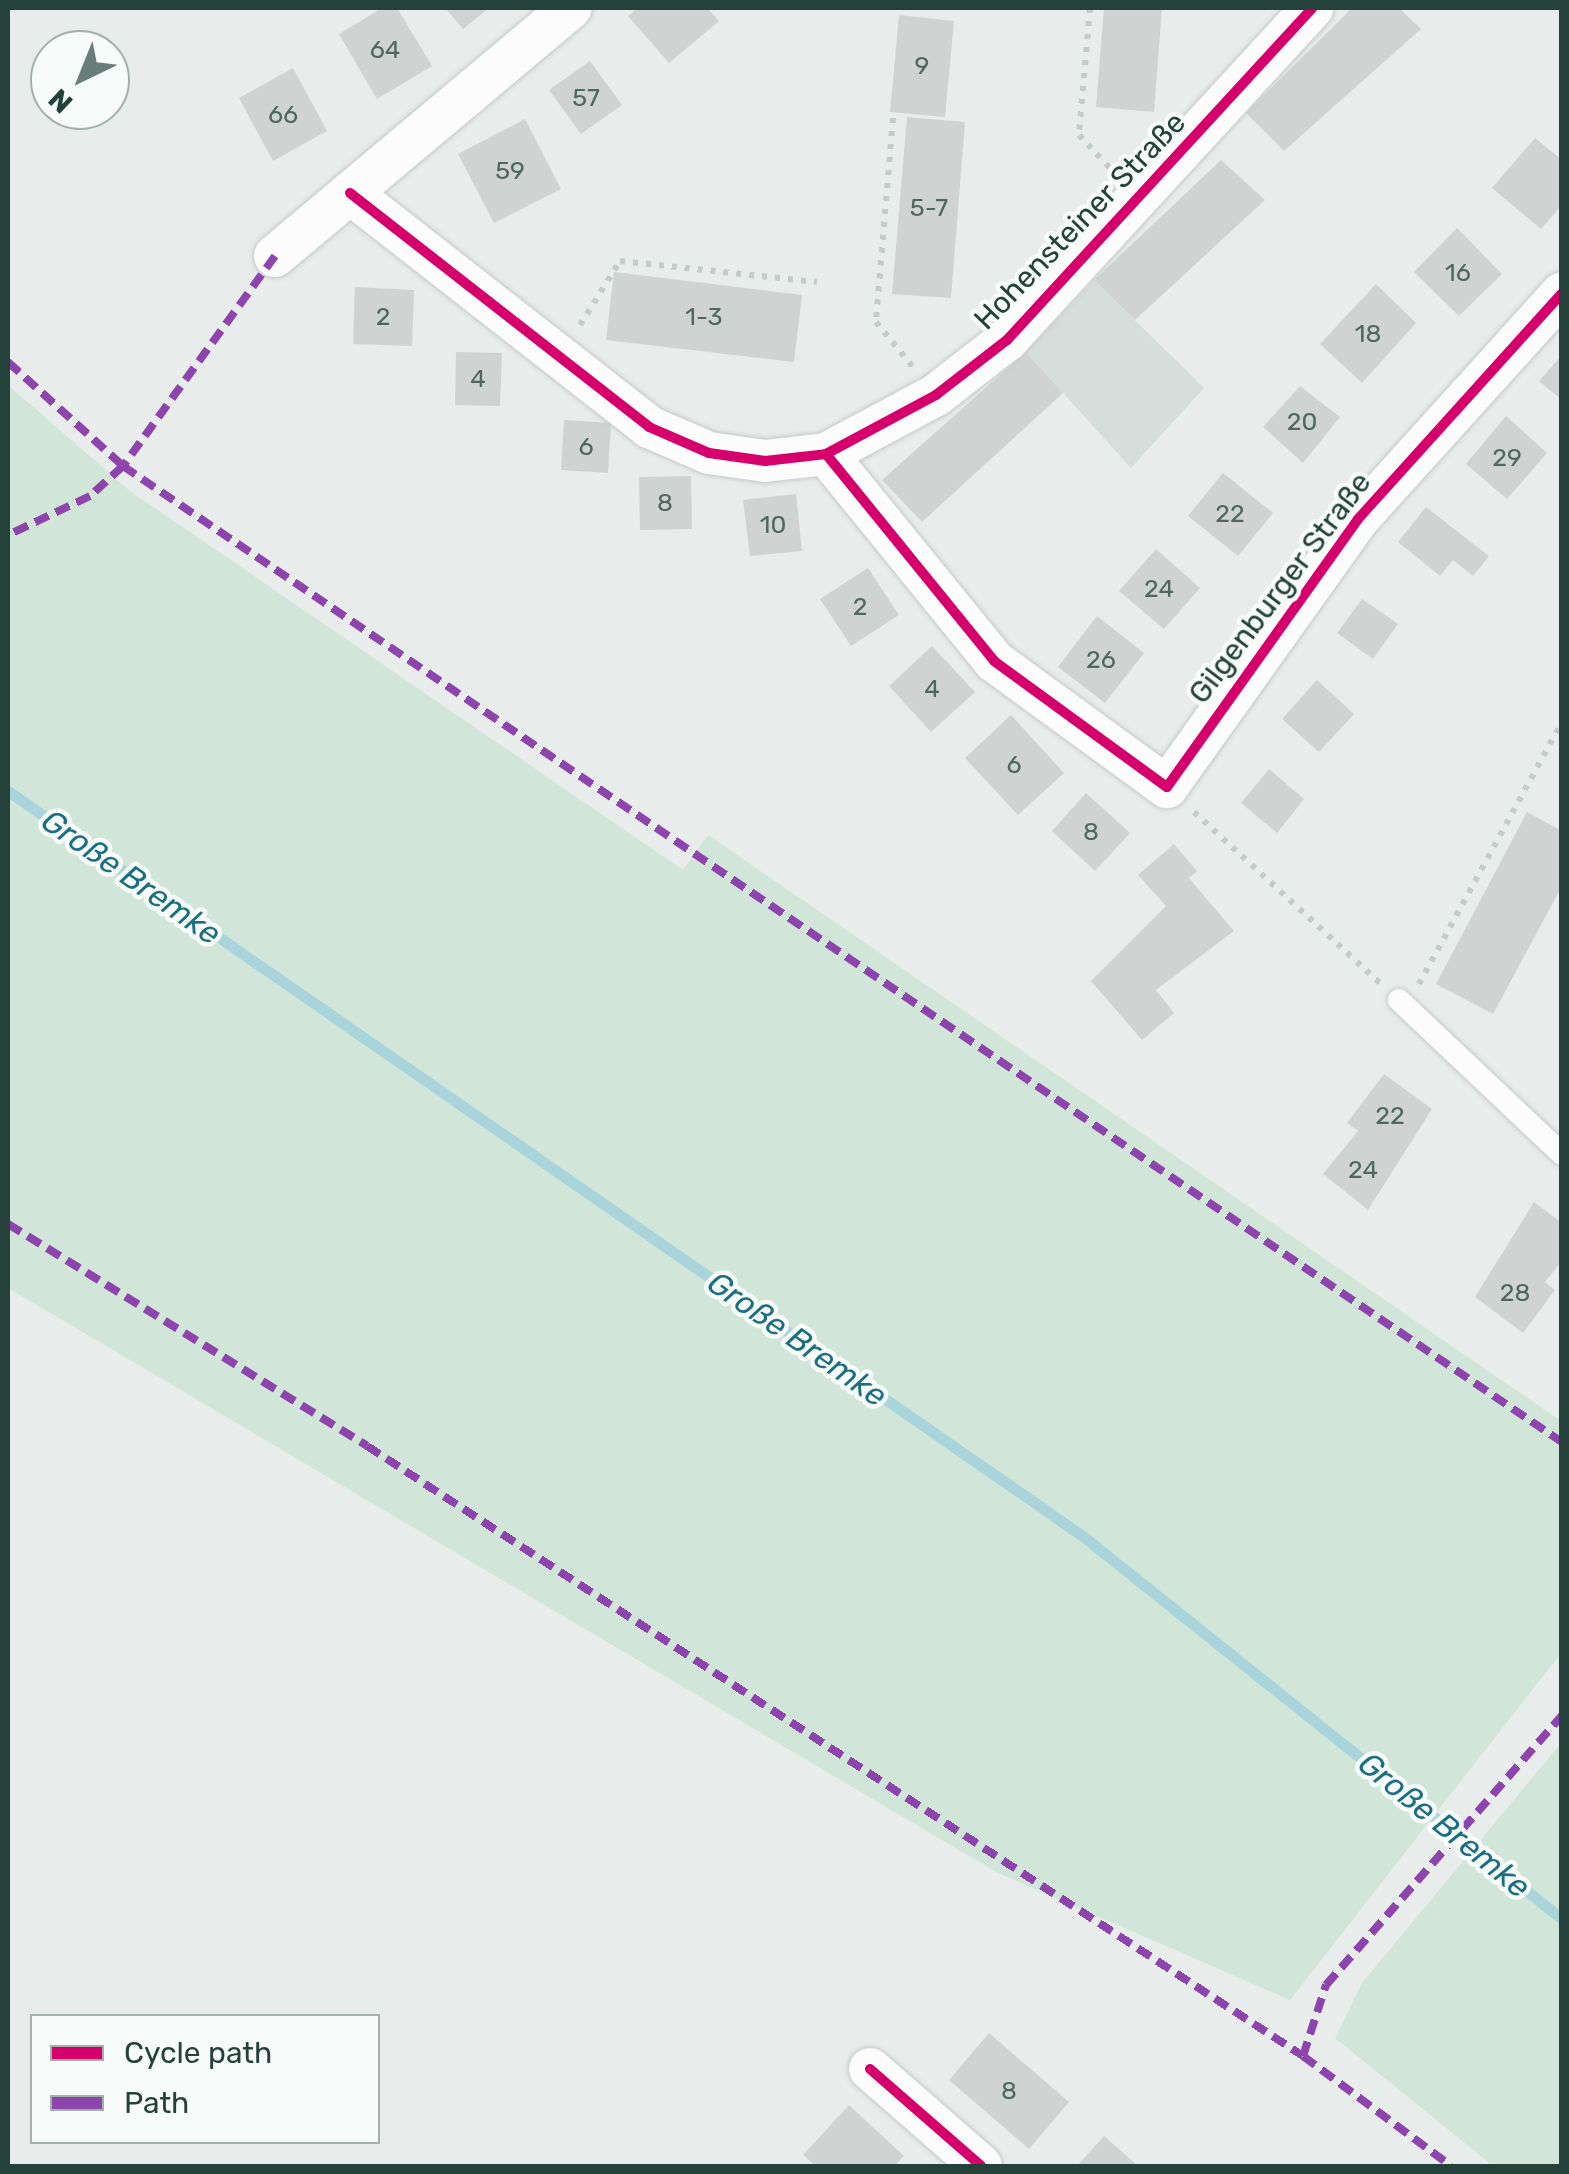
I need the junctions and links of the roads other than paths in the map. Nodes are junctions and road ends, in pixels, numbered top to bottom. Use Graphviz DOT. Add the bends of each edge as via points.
graph roads {
  1 [pos="571,8"];
  2 [pos="1312,8"];
  3 [pos="350,193"];
  4 [pos="275,256"];
  5 [pos="1562,293"];
  6 [pos="826,454"];
  7 [pos="1403,1004"];
  8 [pos="1562,1154"];
  9 [pos="870,2068"];
  10 [pos="981,2166"];
  1 -- 3 [label="street"];
  2 -- 6 [label="street, Hohensteiner Straße" via="1007,340 936,395"];
  3 -- 4 [label="street"];
  3 -- 6 [label="street, Hohensteiner Straße" via="648,427 709,454 765,461"];
  5 -- 6 [label="street, Gilgenburger Straße" via="1358,519 1166,787 994,661"];
  7 -- 8 [label="lane"];
  9 -- 10 [label="street"];
}
